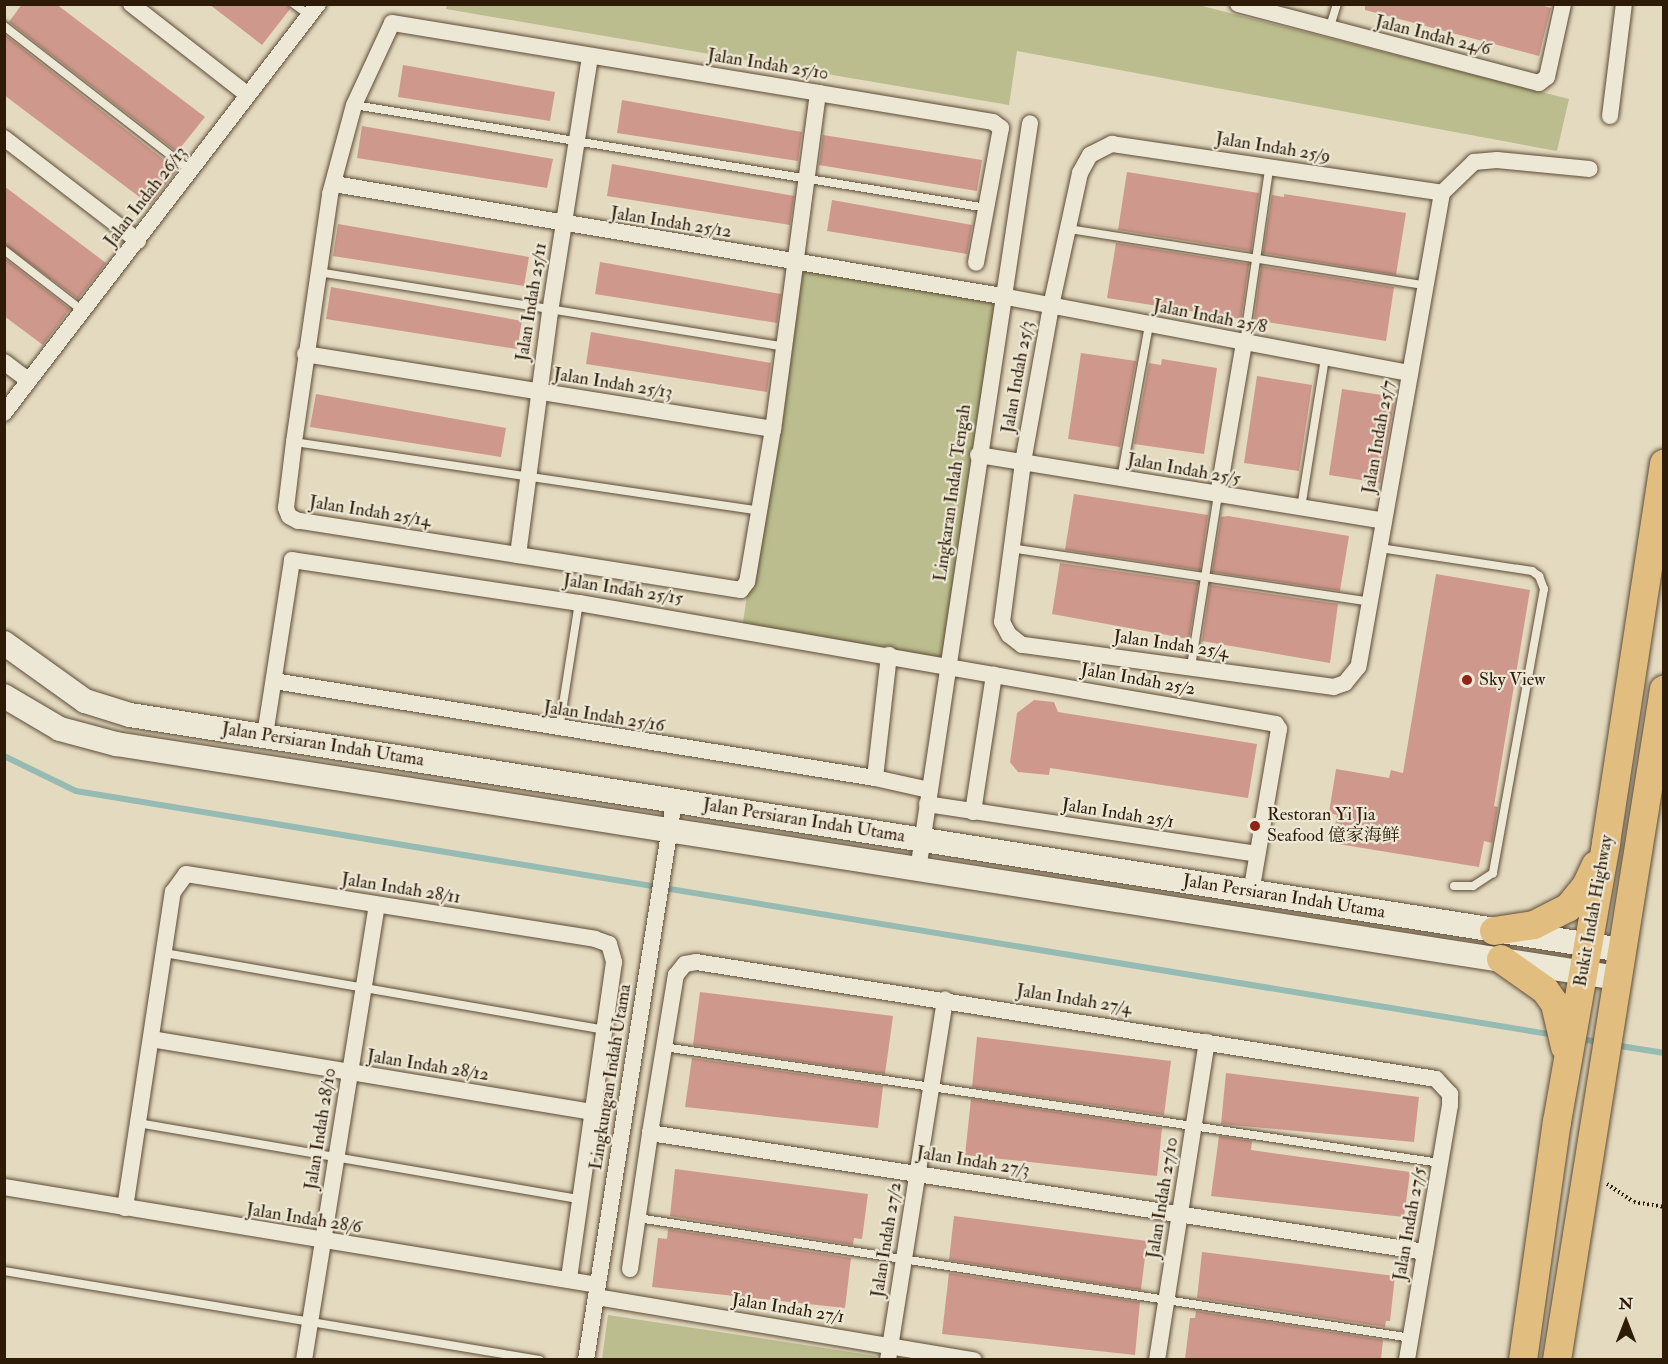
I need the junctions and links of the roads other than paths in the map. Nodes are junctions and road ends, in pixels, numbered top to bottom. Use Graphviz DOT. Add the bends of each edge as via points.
graph roads {
  1 [pos="131,4"];
  2 [pos="294,4"];
  3 [pos="1238,4"];
  4 [pos="1337,4"];
  5 [pos="1563,4"];
  6 [pos="1624,4"];
  7 [pos="313,10"];
  8 [pos="392,23"];
  9 [pos="4,26"];
  10 [pos="1329,31"];
  11 [pos="590,56"];
  12 [pos="818,93"];
  13 [pos="248,95"];
  14 [pos="354,105"];
  15 [pos="1610,116"];
  16 [pos="1030,123"];
  17 [pos="4,138"];
  18 [pos="578,142"];
  19 [pos="1099,148"];
  20 [pos="1590,168"];
  21 [pos="1269,169"];
  22 [pos="192,172"];
  23 [pos="807,179"];
  24 [pos="334,184"];
  25 [pos="1442,193"];
  26 [pos="989,208"];
  27 [pos="564,225"];
  28 [pos="1069,230"];
  29 [pos="138,241"];
  30 [pos="4,250"];
  31 [pos="797,262"];
  32 [pos="976,262"];
  33 [pos="1256,262"];
  34 [pos="318,272"];
  35 [pos="1427,286"];
  36 [pos="1002,296"];
  37 [pos="1051,306"];
  38 [pos="83,311"];
  39 [pos="550,312"];
  40 [pos="1149,325"];
  41 [pos="1244,343"];
  42 [pos="784,347"];
  43 [pos="305,354"];
  44 [pos="1325,357"];
  45 [pos="4,362"];
  46 [pos="1410,373"];
  47 [pos="29,381"];
  48 [pos="538,392"];
  49 [pos="4,413"];
  50 [pos="773,429"];
  51 [pos="294,442"];
  52 [pos="978,455"];
  53 [pos="1023,462"];
  54 [pos="1663,466"];
  55 [pos="526,478"];
  56 [pos="1121,479"];
  57 [pos="1218,495"];
  58 [pos="1301,509"];
  59 [pos="759,511"];
  60 [pos="1384,522"];
  61 [pos="1009,548"];
  62 [pos="1380,548"];
  63 [pos="518,555"];
  64 [pos="1204,577"];
  65 [pos="1370,602"];
  66 [pos="579,603"];
  67 [pos="1002,622"];
  68 [pos="4,644"];
  69 [pos="889,655"];
  70 [pos="947,666"];
  71 [pos="1191,667"];
  72 [pos="994,675"];
  73 [pos="274,681"];
  74 [pos="1345,683"];
  75 [pos="1664,689"];
  76 [pos="6,701"];
  77 [pos="559,730"];
  78 [pos="265,735"];
  79 [pos="875,778"];
  80 [pos="928,797"];
  81 [pos="674,802"];
  82 [pos="973,812"];
  83 [pos="669,831"];
  84 [pos="922,839"];
  85 [pos="1606,843"];
  86 [pos="1257,854"];
  87 [pos="918,870"];
  88 [pos="1454,886"];
  89 [pos="1251,892"];
  90 [pos="377,905"];
  91 [pos="1494,931"];
  92 [pos="164,953"];
  93 [pos="1501,960"];
  94 [pos="1585,960"];
  95 [pos="1619,964"];
  96 [pos="364,987"];
  97 [pos="945,999"];
  98 [pos="1566,1007"];
  99 [pos="604,1030"];
  100 [pos="151,1039"];
  101 [pos="1208,1042"];
  102 [pos="664,1047"];
  103 [pos="350,1073"];
  104 [pos="931,1085"];
  105 [pos="1450,1094"];
  106 [pos="593,1112"];
  107 [pos="138,1123"];
  108 [pos="1194,1125"];
  109 [pos="650,1133"];
  110 [pos="336,1158"];
  111 [pos="1440,1163"];
  112 [pos="918,1173"];
  113 [pos="4,1187"];
  114 [pos="580,1199"];
  115 [pos="125,1208"];
  116 [pos="1180,1214"];
  117 [pos="638,1218"];
  118 [pos="323,1243"];
  119 [pos="1425,1252"];
  120 [pos="904,1258"];
  121 [pos="630,1269"];
  122 [pos="4,1271"];
  123 [pos="569,1280"];
  124 [pos="597,1291"];
  125 [pos="1167,1300"];
  126 [pos="310,1324"];
  127 [pos="1411,1338"];
  128 [pos="889,1353"];
  129 [pos="304,1359"];
  130 [pos="540,1359"];
  131 [pos="586,1359"];
  132 [pos="974,1359"];
  133 [pos="1158,1359"];
  134 [pos="1407,1359"];
  135 [pos="1523,1359"];
  136 [pos="1557,1359"];
  1 -- 13 [label="street"];
  2 -- 7 [label="lane"];
  3 -- 10 [label="street, Jalan Indah 24/6"];
  4 -- 10 [label="lane"];
  5 -- 10 [label="street, Jalan Indah 24/6" via="1547,77 1539,82"];
  6 -- 15 [label="street"];
  7 -- 13 [label="street, Jalan Indah 26/13"];
  8 -- 11 [label="street, Jalan Indah 25/10"];
  8 -- 14 [label="street, Jalan Indah 25/14"];
  9 -- 22 [label="lane"];
  11 -- 12 [label="street, Jalan Indah 25/10"];
  11 -- 18 [label="street, Jalan Indah 25/11"];
  12 -- 23 [label="street"];
  12 -- 26 [label="street, Jalan Indah 25/10" via="993,122 1001,128"];
  13 -- 22 [label="street, Jalan Indah 26/13"];
  14 -- 18 [label="lane"];
  14 -- 24 [label="street, Jalan Indah 25/14"];
  16 -- 36 [label="street, Lingkaran Indah Tengah"];
  17 -- 29 [label="street"];
  18 -- 23 [label="lane"];
  18 -- 27 [label="street, Jalan Indah 25/11"];
  19 -- 21 [label="street, Jalan Indah 25/9" via="1126,144"];
  19 -- 28 [label="street, Jalan Indah 25/3" via="1080,173"];
  20 -- 25 [label="street" via="1497,160 1474,162"];
  21 -- 25 [label="street, Jalan Indah 25/9"];
  21 -- 33 [label="lane"];
  22 -- 29 [label="street, Jalan Indah 26/13"];
  23 -- 26 [label="lane"];
  23 -- 31 [label="street"];
  24 -- 27 [label="street, Jalan Indah 25/12"];
  24 -- 34 [label="street, Jalan Indah 25/14"];
  25 -- 35 [label="street, Jalan Indah 25/7"];
  26 -- 32 [label="street, Jalan Indah 25/10"];
  27 -- 31 [label="street, Jalan Indah 25/12"];
  27 -- 39 [label="street, Jalan Indah 25/11"];
  28 -- 33 [label="lane"];
  28 -- 37 [label="street, Jalan Indah 25/3"];
  29 -- 38 [label="street, Jalan Indah 26/13"];
  30 -- 38 [label="lane"];
  31 -- 36 [label="street, Jalan Indah 25/12"];
  31 -- 42 [label="street"];
  33 -- 35 [label="lane"];
  33 -- 41 [label="lane"];
  34 -- 39 [label="lane"];
  34 -- 43 [label="street, Jalan Indah 25/14"];
  35 -- 46 [label="street, Jalan Indah 25/7"];
  36 -- 37 [label="street, Jalan Indah 25/8"];
  36 -- 52 [label="street, Lingkaran Indah Tengah"];
  37 -- 40 [label="street, Jalan Indah 25/8"];
  37 -- 53 [label="street, Jalan Indah 25/3"];
  38 -- 47 [label="street, Jalan Indah 26/13"];
  39 -- 42 [label="lane"];
  39 -- 48 [label="street, Jalan Indah 25/11"];
  40 -- 41 [label="street, Jalan Indah 25/8"];
  40 -- 56 [label="lane"];
  41 -- 44 [label="street, Jalan Indah 25/8"];
  41 -- 57 [label="street"];
  42 -- 50 [label="street"];
  43 -- 48 [label="street, Jalan Indah 25/13"];
  43 -- 51 [label="street, Jalan Indah 25/14"];
  44 -- 46 [label="street, Jalan Indah 25/8"];
  44 -- 58 [label="lane"];
  45 -- 47 [label="street"];
  46 -- 60 [label="street, Jalan Indah 25/7"];
  47 -- 49 [label="street, Jalan Indah 26/13"];
  48 -- 50 [label="street, Jalan Indah 25/13"];
  48 -- 55 [label="street, Jalan Indah 25/11"];
  50 -- 59 [label="street"];
  51 -- 55 [label="lane"];
  51 -- 63 [label="street, Jalan Indah 25/14" via="286,508 298,521"];
  52 -- 53 [label="street, Jalan Indah 25/5"];
  52 -- 70 [label="street, Lingkaran Indah Tengah"];
  53 -- 56 [label="street, Jalan Indah 25/5"];
  53 -- 61 [label="street, Jalan Indah 25/3"];
  54 -- 85 [label="highway, Bukit Indah Highway"];
  55 -- 59 [label="lane"];
  55 -- 63 [label="street, Jalan Indah 25/11"];
  56 -- 57 [label="street, Jalan Indah 25/5"];
  57 -- 58 [label="street, Jalan Indah 25/5"];
  57 -- 64 [label="lane"];
  58 -- 60 [label="street, Jalan Indah 25/5"];
  59 -- 63 [label="street, Jalan Indah 25/14" via="747,582 741,590"];
  60 -- 62 [label="street, Jalan Indah 25/7"];
  61 -- 64 [label="lane"];
  61 -- 67 [label="street, Jalan Indah 25/3"];
  62 -- 65 [label="street, Jalan Indah 25/7"];
  62 -- 88 [label="lane" via="1532,571 1539,576 1544,589 1493,873 1473,886"];
  64 -- 65 [label="lane"];
  64 -- 71 [label="lane"];
  65 -- 74 [label="street, Jalan Indah 25/7" via="1358,666"];
  66 -- 69 [label="street, Jalan Indah 25/15"];
  66 -- 73 [label="street, Jalan Indah 25/15" via="292,560"];
  66 -- 77 [label="lane"];
  67 -- 71 [label="street, Jalan Indah 25/4" via="1009,635 1022,645"];
  68 -- 78 [label="main road, Jalan Persiaran Indah Utama" via="85,702 130,715"];
  69 -- 70 [label="street, Jalan Indah 25/15"];
  69 -- 79 [label="street"];
  70 -- 72 [label="street, Jalan Indah 25/2"];
  70 -- 80 [label="street, Lingkaran Indah Tengah"];
  71 -- 74 [label="street, Jalan Indah 25/4" via="1334,687"];
  72 -- 82 [label="street"];
  72 -- 86 [label="street, Jalan Indah 25/2" via="1276,724 1279,729"];
  73 -- 77 [label="street, Jalan Indah 25/16"];
  73 -- 78 [label="street"];
  75 -- 95 [label="highway, Bukit Indah Highway"];
  76 -- 83 [label="main road, Jalan Persiaran Indah Utama" via="60,729 116,744"];
  77 -- 79 [label="street, Jalan Indah 25/16"];
  78 -- 81 [label="main road, Jalan Persiaran Indah Utama"];
  79 -- 80 [label="street, Jalan Indah 25/16"];
  80 -- 82 [label="street, Jalan Indah 25/1"];
  80 -- 84 [label="street, Lingkaran Indah Tengah"];
  81 -- 83 [label="street, Lingkungan Indah Utama"];
  81 -- 84 [label="main road, Jalan Persiaran Indah Utama"];
  82 -- 86 [label="street, Jalan Indah 25/1"];
  83 -- 87 [label="main road, Jalan Persiaran Indah Utama"];
  83 -- 124 [label="street, Lingkungan Indah Utama"];
  84 -- 87 [label="street, Lingkaran Indah Tengah"];
  84 -- 89 [label="main road, Jalan Persiaran Indah Utama"];
  85 -- 91 [label="highway" via="1586,886 1568,908 1534,925"];
  85 -- 94 [label="highway, Bukit Indah Highway"];
  86 -- 89 [label="street"];
  87 -- 93 [label="main road, Jalan Persiaran Indah Utama"];
  89 -- 91 [label="main road, Jalan Persiaran Indah Utama"];
  90 -- 92 [label="street, Jalan Indah 28/11" via="186,874 173,892"];
  90 -- 96 [label="street, Jalan Indah 28/10"];
  90 -- 99 [label="street, Jalan Indah 28/11" via="609,944 614,962"];
  91 -- 94 [label="main road, Jalan Persiaran Indah Utama"];
  92 -- 96 [label="lane"];
  92 -- 100 [label="street"];
  93 -- 94 [label="main road, Jalan Persiaran Indah Utama"];
  93 -- 98 [label="highway"];
  94 -- 95 [label="main road, Jalan Persiaran Indah Utama"];
  94 -- 98 [label="highway, Bukit Indah Highway"];
  95 -- 136 [label="highway, Bukit Indah Highway"];
  96 -- 99 [label="lane"];
  96 -- 103 [label="street, Jalan Indah 28/10"];
  97 -- 101 [label="street, Jalan Indah 27/4"];
  97 -- 102 [label="street, Jalan Indah 27/4" via="696,962 685,964 676,975"];
  97 -- 104 [label="street, Jalan Indah 27/2"];
  98 -- 135 [label="highway" via="1568,1062"];
  99 -- 106 [label="street"];
  100 -- 103 [label="street, Jalan Indah 28/12"];
  100 -- 107 [label="street"];
  101 -- 105 [label="street, Jalan Indah 27/4" via="1436,1080"];
  101 -- 108 [label="street, Jalan Indah 27/10"];
  102 -- 104 [label="lane"];
  102 -- 109 [label="street"];
  103 -- 106 [label="street, Jalan Indah 28/12"];
  103 -- 110 [label="street, Jalan Indah 28/10"];
  104 -- 108 [label="lane"];
  104 -- 112 [label="street, Jalan Indah 27/2"];
  105 -- 111 [label="street, Jalan Indah 27/5"];
  106 -- 114 [label="street"];
  107 -- 110 [label="lane"];
  107 -- 115 [label="street"];
  108 -- 111 [label="lane"];
  108 -- 116 [label="street, Jalan Indah 27/10"];
  109 -- 112 [label="street, Jalan Indah 27/3"];
  109 -- 117 [label="street"];
  110 -- 114 [label="lane"];
  110 -- 118 [label="street, Jalan Indah 28/10"];
  111 -- 119 [label="street, Jalan Indah 27/5"];
  112 -- 116 [label="street, Jalan Indah 27/3"];
  112 -- 120 [label="street, Jalan Indah 27/2"];
  113 -- 115 [label="street, Jalan Indah 28/6"];
  114 -- 123 [label="street"];
  115 -- 118 [label="street, Jalan Indah 28/6"];
  116 -- 119 [label="street, Jalan Indah 27/3"];
  116 -- 125 [label="street, Jalan Indah 27/10"];
  117 -- 120 [label="lane"];
  117 -- 121 [label="street"];
  118 -- 123 [label="street, Jalan Indah 28/6"];
  118 -- 126 [label="street, Jalan Indah 28/10"];
  119 -- 127 [label="street, Jalan Indah 27/5"];
  120 -- 125 [label="lane"];
  120 -- 128 [label="street, Jalan Indah 27/2"];
  122 -- 126 [label="lane"];
  123 -- 124 [label="street, Jalan Indah 28/6"];
  124 -- 128 [label="street, Jalan Indah 27/1"];
  124 -- 131 [label="street, Lingkungan Indah Utama"];
  125 -- 127 [label="lane"];
  125 -- 133 [label="street, Jalan Indah 27/10"];
  126 -- 129 [label="street, Jalan Indah 28/10"];
  126 -- 130 [label="lane"];
  127 -- 134 [label="street, Jalan Indah 27/5"];
  128 -- 132 [label="street, Jalan Indah 27/1"];
}
